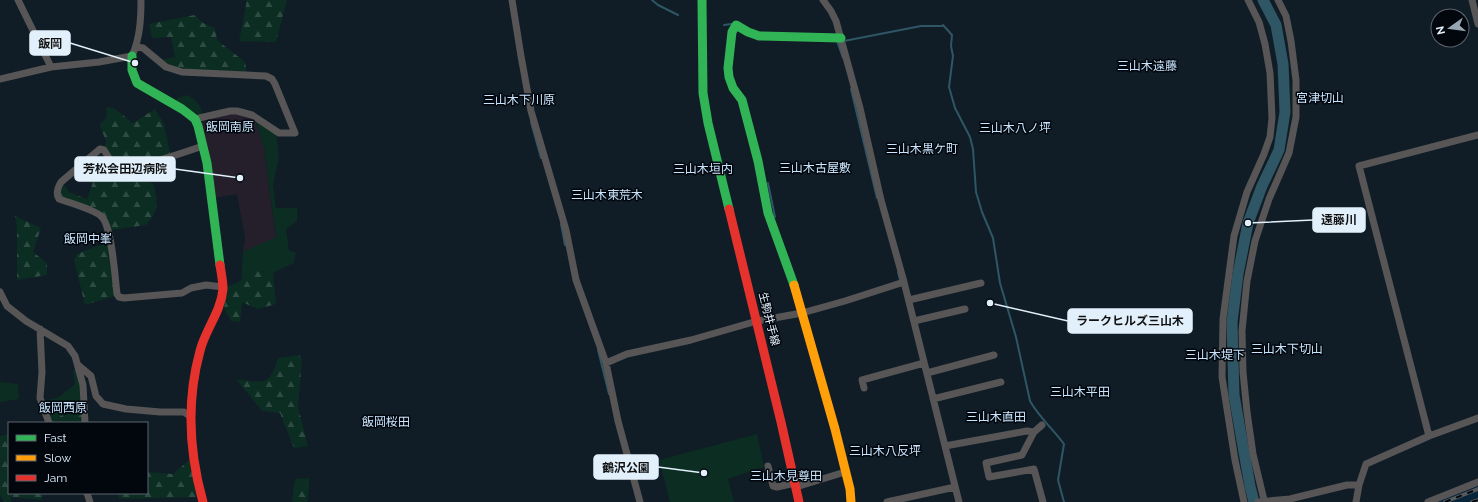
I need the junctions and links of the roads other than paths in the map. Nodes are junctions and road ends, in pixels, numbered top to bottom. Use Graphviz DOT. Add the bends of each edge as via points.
graph roads {
  1 [pos="18,0"];
  2 [pos="141,0"];
  3 [pos="512,0"];
  4 [pos="702,0"];
  5 [pos="709,0"];
  6 [pos="823,0"];
  7 [pos="1248,0"];
  8 [pos="1278,0"];
  9 [pos="1472,0"];
  10 [pos="1478,24"];
  11 [pos="841,38"];
  12 [pos="136,46"];
  13 [pos="132,56"];
  14 [pos="51,67"];
  15 [pos="0,79"];
  16 [pos="195,119"];
  17 [pos="1478,135"];
  18 [pos="713,143"];
  19 [pos="203,146"];
  20 [pos="904,282"];
  21 [pos="981,283"];
  22 [pos="223,287"];
  23 [pos="0,292"];
  24 [pos="909,300"];
  25 [pos="964,309"];
  26 [pos="802,313"];
  27 [pos="757,321"];
  28 [pos="914,321"];
  29 [pos="40,329"];
  30 [pos="994,355"];
  31 [pos="606,363"];
  32 [pos="924,363"];
  33 [pos="78,365"];
  34 [pos="927,373"];
  35 [pos="1001,382"];
  36 [pos="864,388"];
  37 [pos="933,399"];
  38 [pos="190,416"];
  39 [pos="1478,418"];
  40 [pos="49,422"];
  41 [pos="85,422"];
  42 [pos="1042,425"];
  43 [pos="1034,432"];
  44 [pos="1429,436"];
  45 [pos="945,446"];
  46 [pos="768,466"];
  47 [pos="845,472"];
  48 [pos="1478,482"];
  49 [pos="795,485"];
  50 [pos="1359,485"];
  51 [pos="955,488"];
  52 [pos="1261,501"];
  53 [pos="203,502"];
  54 [pos="640,502"];
  55 [pos="800,502"];
  56 [pos="851,502"];
  57 [pos="887,502"];
  58 [pos="959,502"];
  59 [pos="1043,502"];
  60 [pos="1244,502"];
  61 [pos="1356,502"];
  62 [pos="1428,502"];
  1 -- 14 [label="street"];
  2 -- 12 [label="street" via="141,19"];
  3 -- 31 [label="street" via="531,111 566,230 576,280"];
  4 -- 18 [label="street, 生駒井手線" via="703,93"];
  5 -- 18 [label="street, 生駒井手線" via="709,94"];
  6 -- 11 [label="street" via="831,11"];
  7 -- 60 [label="street" via="1259,22 1265,44 1270,73 1272,118 1270,137 1247,192 1234,236 1223,319 1222,377 1234,460"];
  8 -- 52 [label="street" via="1286,16 1291,41 1296,80 1296,117 1289,153 1269,199 1255,241 1247,281 1242,331 1243,372"];
  9 -- 10 [label="street"];
  11 -- 20 [label="street"];
  11 -- 26 [label="street" via="759,36 736,25 732,32 729,77 742,100 768,213 792,277"];
  12 -- 13 [label="street"];
  12 -- 16 [label="street" via="143,48 166,67 182,72 266,76 272,79 295,133 279,133 252,115 237,111"];
  13 -- 14 [label="street"];
  13 -- 16 [label="street" via="131,61 138,84"];
  14 -- 15 [label="street"];
  16 -- 19 [label="street"];
  17 -- 44 [label="street" via="1359,166"];
  18 -- 27 [label="street, 生駒井手線"];
  19 -- 22 [label="street"];
  19 -- 22 [label="street" via="139,166 118,168 104,150 100,149 61,182 57,195 59,199 98,214 105,220 110,234 119,297 182,293 206,285"];
  20 -- 24 [label="street"];
  20 -- 26 [label="street"];
  21 -- 24 [label="street"];
  22 -- 38 [label="street" via="221,302 199,353"];
  23 -- 29 [label="street" via="7,306"];
  24 -- 28 [label="street"];
  25 -- 28 [label="street"];
  26 -- 27 [label="street"];
  26 -- 47 [label="street"];
  27 -- 31 [label="street" via="691,340 627,354"];
  27 -- 49 [label="street, 生駒井手線"];
  28 -- 32 [label="street"];
  29 -- 33 [label="street" via="68,346"];
  29 -- 40 [label="street" via="40,398"];
  30 -- 34 [label="street"];
  31 -- 54 [label="street" via="618,421"];
  32 -- 34 [label="street"];
  32 -- 36 [label="street" via="862,380"];
  33 -- 38 [label="street" via="91,376 96,396 103,404 140,410 184,412"];
  33 -- 41 [label="street" via="83,385"];
  34 -- 37 [label="street"];
  35 -- 37 [label="street"];
  37 -- 45 [label="street"];
  38 -- 53 [label="street" via="194,467"];
  39 -- 44 [label="street"];
  42 -- 43 [label="street"];
  43 -- 45 [label="street" via="1027,430"];
  43 -- 59 [label="street" via="1022,455 986,463 989,477 1034,469"];
  44 -- 50 [label="street" via="1366,464"];
  45 -- 51 [label="street"];
  46 -- 49 [label="street" via="773,486"];
  47 -- 49 [label="street"];
  47 -- 56 [label="street"];
  48 -- 62 [label="street"];
  49 -- 55 [label="street, 生駒井手線"];
  50 -- 52 [label="street" via="1347,485 1290,499"];
  50 -- 61 [label="street"];
  51 -- 57 [label="street"];
  51 -- 58 [label="street"];
}
